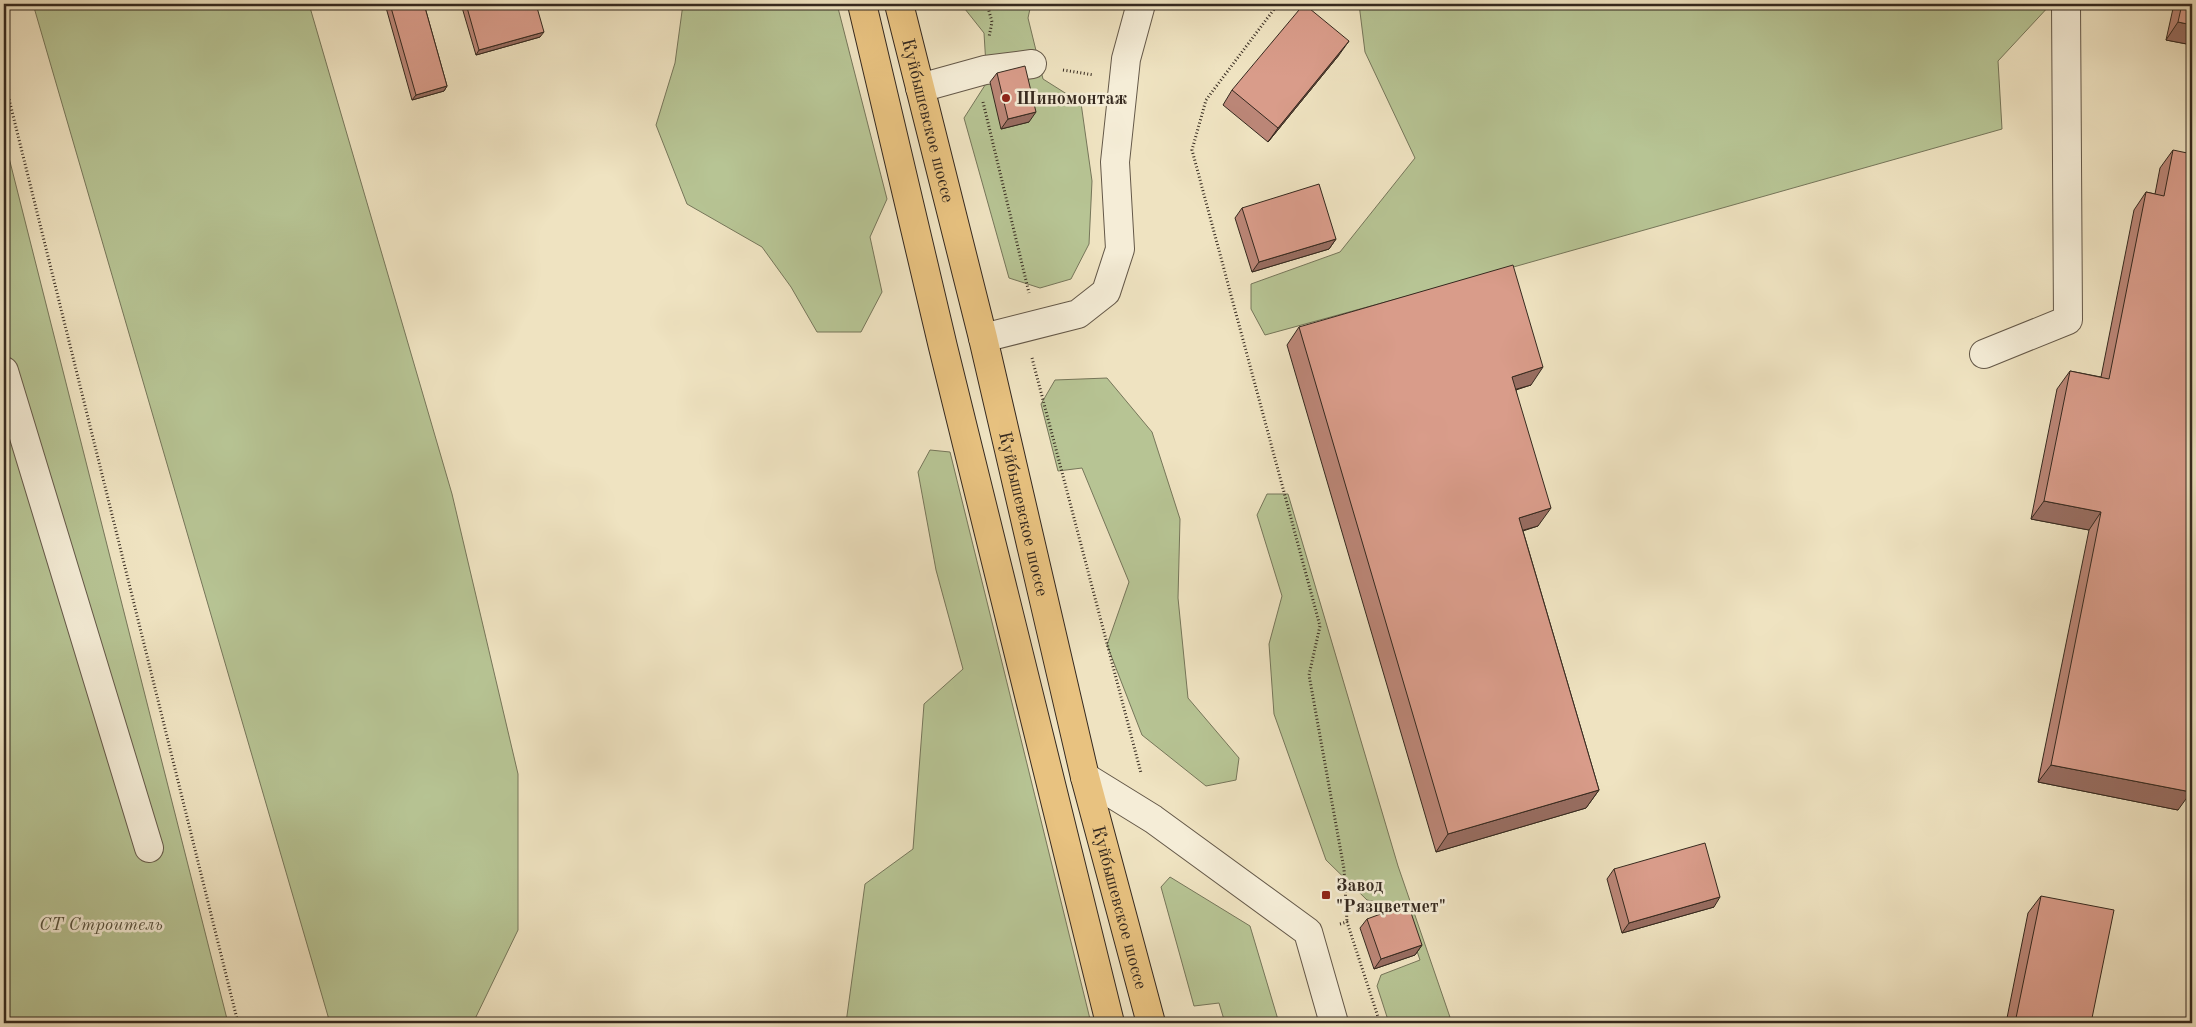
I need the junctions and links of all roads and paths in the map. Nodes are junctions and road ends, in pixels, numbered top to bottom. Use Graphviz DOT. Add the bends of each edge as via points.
graph roads {
  1 [pos="862,4"];
  2 [pos="899,4"];
  3 [pos="987,4"];
  4 [pos="1142,4"];
  5 [pos="1278,4"];
  6 [pos="2066,4"];
  7 [pos="1032,64"];
  8 [pos="984,70"];
  9 [pos="4,79"];
  10 [pos="1124,80"];
  11 [pos="920,88"];
  12 [pos="1030,326"];
  13 [pos="983,338"];
  14 [pos="1984,354"];
  15 [pos="4,371"];
  16 [pos="9,404"];
  17 [pos="1084,777"];
  18 [pos="1153,820"];
  19 [pos="150,848"];
  20 [pos="1348,922"];
  21 [pos="1308,932"];
  22 [pos="238,1023"];
  23 [pos="1110,1023"];
  24 [pos="1151,1023"];
  25 [pos="1334,1023"];
  26 [pos="1380,1023"];
  1 -- 23 [label="main road, Куйбышевское шоссе" via="943,348"];
  2 -- 11 [label="main road, Куйбышевское шоссе"];
  3 -- 8 [label="path" via="992,22"];
  4 -- 10 [label="lane" via="1126,59"];
  5 -- 20 [label="path" via="1206,100 1192,150 1320,626 1310,674 1344,869"];
  6 -- 14 [label="lane" via="2068,320"];
  7 -- 8 [label="lane"];
  7 -- 10 [label="path"];
  8 -- 11 [label="lane"];
  8 -- 12 [label="path" via="979,87"];
  9 -- 22 [label="path"];
  10 -- 12 [label="lane" via="1115,162 1120,250 1106,292 1078,314"];
  11 -- 13 [label="main road, Куйбышевское шоссе"];
  12 -- 13 [label="lane"];
  12 -- 18 [label="path"];
  13 -- 17 [label="main road, Куйбышевское шоссе"];
  15 -- 16 [label="lane"];
  16 -- 19 [label="lane"];
  17 -- 18 [label="lane"];
  17 -- 24 [label="main road, Куйбышевское шоссе"];
  18 -- 21 [label="lane"];
  20 -- 21 [label="path"];
  20 -- 26 [label="path"];
  21 -- 25 [label="lane"];
}
